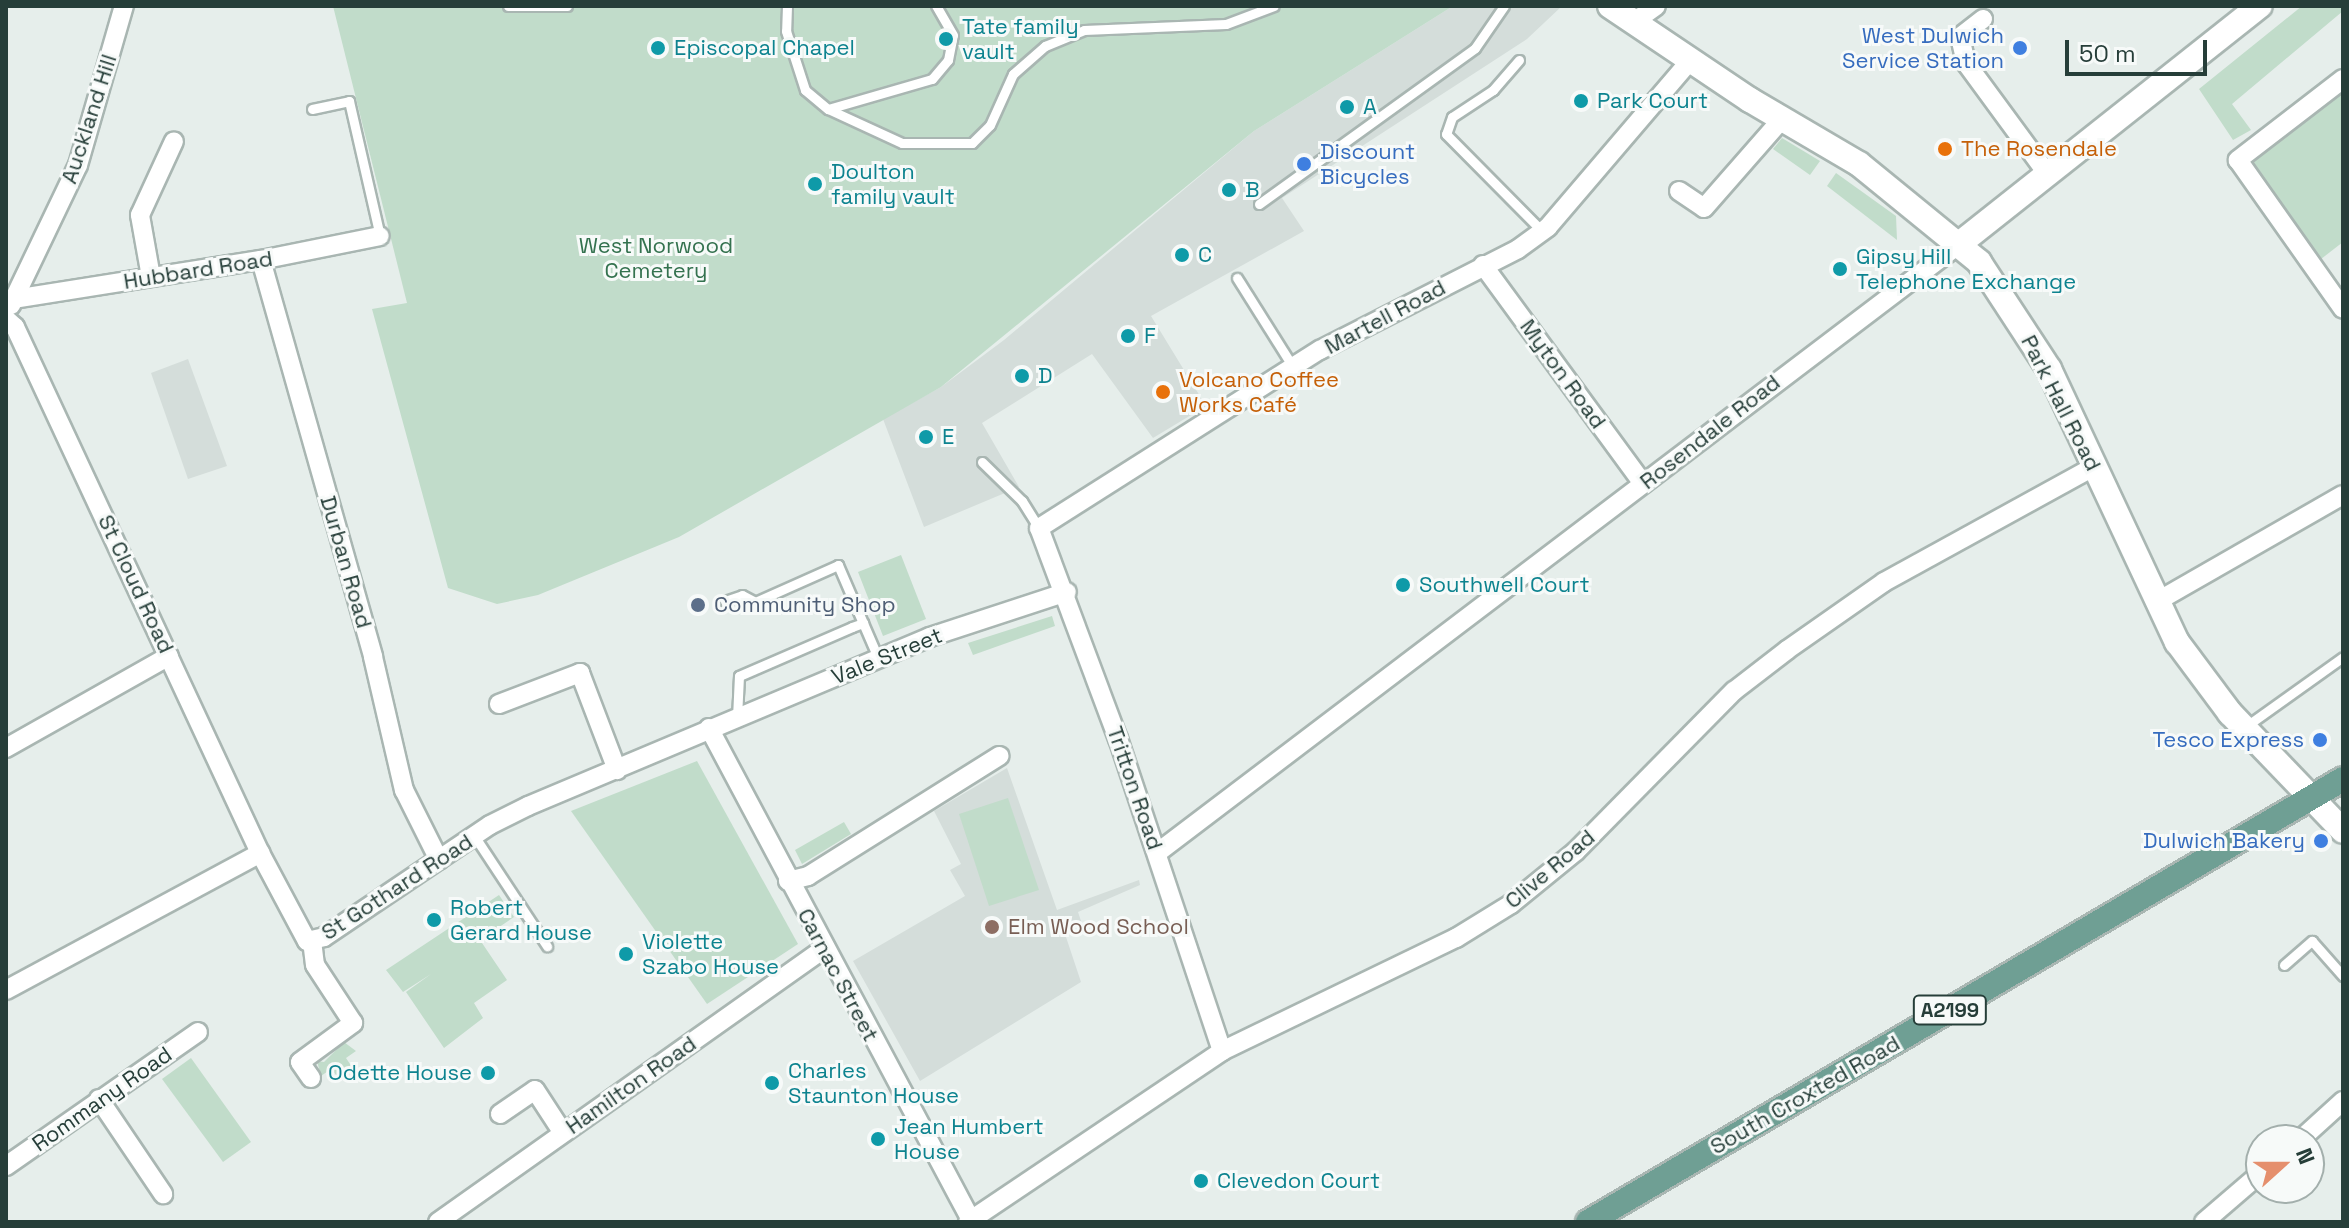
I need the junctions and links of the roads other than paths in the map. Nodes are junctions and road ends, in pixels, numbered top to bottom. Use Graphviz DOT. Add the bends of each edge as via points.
graph roads {
  1 [pos="124,6"];
  2 [pos="508,6"];
  3 [pos="567,6"];
  4 [pos="787,6"];
  5 [pos="936,6"];
  6 [pos="1274,6"];
  7 [pos="1504,6"];
  8 [pos="1610,6"];
  9 [pos="1656,6"];
  10 [pos="2260,6"];
  11 [pos="1983,19"];
  12 [pos="1634,22"];
  13 [pos="1519,60"];
  14 [pos="1690,61"];
  15 [pos="2343,79"];
  16 [pos="312,109"];
  17 [pos="828,109"];
  18 [pos="1782,119"];
  19 [pos="174,141"];
  20 [pos="2046,172"];
  21 [pos="1679,191"];
  22 [pos="1259,204"];
  23 [pos="1542,231"];
  24 [pos="380,236"];
  25 [pos="1958,245"];
  26 [pos="261,260"];
  27 [pos="1483,265"];
  28 [pos="151,277"];
  29 [pos="1237,278"];
  30 [pos="2342,307"];
  31 [pos="9,311"];
  32 [pos="1293,367"];
  33 [pos="982,462"];
  34 [pos="2095,466"];
  35 [pos="1643,484"];
  36 [pos="2343,495"];
  37 [pos="1039,528"];
  38 [pos="1067,592"];
  39 [pos="725,601"];
  40 [pos="2156,602"];
  41 [pos="863,623"];
  42 [pos="169,656"];
  43 [pos="2343,657"];
  44 [pos="879,661"];
  45 [pos="499,704"];
  46 [pos="737,718"];
  47 [pos="709,728"];
  48 [pos="2244,728"];
  49 [pos="6,748"];
  50 [pos="999,756"];
  51 [pos="617,770"];
  52 [pos="2343,779"];
  53 [pos="2313,799"];
  54 [pos="2343,831"];
  55 [pos="475,837"];
  56 [pos="260,853"];
  57 [pos="1157,853"];
  58 [pos="439,860"];
  59 [pos="788,881"];
  60 [pos="312,942"];
  61 [pos="547,946"];
  62 [pos="824,949"];
  63 [pos="2284,965"];
  64 [pos="2343,976"];
  65 [pos="6,990"];
  66 [pos="198,1032"];
  67 [pos="1222,1051"];
  68 [pos="311,1078"];
  69 [pos="99,1099"];
  70 [pos="2343,1101"];
  71 [pos="500,1114"];
  72 [pos="2318,1124"];
  73 [pos="563,1133"];
  74 [pos="6,1166"];
  75 [pos="2245,1187"];
  76 [pos="163,1194"];
  77 [pos="970,1221"];
  78 [pos="438,1222"];
  79 [pos="1588,1222"];
  80 [pos="2204,1222"];
  1 -- 31 [label="street, Auckland Hill" via="78,165"];
  2 -- 3 [label="lane"];
  4 -- 17 [label="lane" via="786,31 805,90"];
  5 -- 17 [label="lane" via="953,35 948,60 932,79"];
  6 -- 17 [label="lane" via="1226,24 1084,30 1045,46 1013,74 990,125 972,143 902,143"];
  7 -- 22 [label="lane" via="1475,48"];
  8 -- 12 [label="street, Park Hall Road"];
  9 -- 12 [label="street"];
  10 -- 20 [label="street, Rosendale Road"];
  11 -- 20 [label="street" via="1960,37 1966,63"];
  12 -- 14 [label="street, Park Hall Road"];
  13 -- 23 [label="lane" via="1493,90 1452,117 1446,134"];
  14 -- 18 [label="street, Park Hall Road"];
  14 -- 23 [label="street, Martell Road"];
  15 -- 30 [label="street" via="2238,160"];
  16 -- 24 [label="lane" via="349,101"];
  18 -- 21 [label="street" via="1704,208"];
  18 -- 25 [label="street, Park Hall Road" via="1859,164"];
  19 -- 28 [label="street" via="140,215"];
  20 -- 25 [label="street, Rosendale Road"];
  23 -- 27 [label="street, Martell Road"];
  24 -- 26 [label="street, Hubbard Road"];
  25 -- 34 [label="street, Park Hall Road" via="1979,262 2049,369"];
  25 -- 35 [label="street, Rosendale Road"];
  26 -- 28 [label="street, Hubbard Road"];
  26 -- 58 [label="street, Durban Road" via="373,657 404,790"];
  27 -- 32 [label="street, Martell Road"];
  27 -- 35 [label="street, Myton Road"];
  28 -- 31 [label="street, Hubbard Road"];
  29 -- 32 [label="lane"];
  31 -- 42 [label="street, St Cloud Road"];
  32 -- 37 [label="street, Martell Road"];
  33 -- 37 [label="lane" via="1022,501"];
  34 -- 40 [label="street, Park Hall Road"];
  34 -- 67 [label="street, Clive Road" via="1897,574 1787,650 1734,691 1576,851 1511,904 1456,938"];
  35 -- 57 [label="street, Rosendale Road"];
  36 -- 40 [label="street"];
  37 -- 38 [label="street, Tritton Road"];
  38 -- 44 [label="street, Vale Street" via="930,637"];
  38 -- 57 [label="street, Tritton Road"];
  39 -- 41 [label="lane" via="742,595 755,602 838,565"];
  40 -- 48 [label="street, Park Hall Road" via="2177,642"];
  41 -- 44 [label="lane"];
  41 -- 46 [label="lane" via="739,676"];
  42 -- 49 [label="street"];
  42 -- 56 [label="street, St Cloud Road"];
  43 -- 48 [label="lane"];
  44 -- 46 [label="street, Vale Street"];
  45 -- 51 [label="street" via="580,673"];
  46 -- 47 [label="street, Vale Street"];
  47 -- 51 [label="street, St Gothard Road"];
  47 -- 59 [label="street, Carnac Street"];
  48 -- 53 [label="street, Park Hall Road"];
  50 -- 59 [label="street" via="808,876"];
  51 -- 55 [label="street, St Gothard Road" via="528,806"];
  52 -- 53 [label="main road, A2199"];
  53 -- 54 [label="street, Park Hall Road"];
  53 -- 79 [label="main road, South Croxted Road / A2199"];
  55 -- 58 [label="street, St Gothard Road"];
  55 -- 61 [label="lane"];
  56 -- 60 [label="street, St Gothard Road" via="297,929"];
  56 -- 65 [label="street"];
  57 -- 67 [label="street, Tritton Road"];
  58 -- 60 [label="street, St Gothard Road"];
  59 -- 62 [label="street, Carnac Street"];
  60 -- 68 [label="street" via="315,965 353,1023 300,1062"];
  62 -- 73 [label="street, Hamilton Road"];
  62 -- 77 [label="street, Carnac Street"];
  63 -- 64 [label="lane" via="2312,941"];
  66 -- 69 [label="street, Rommany Road"];
  67 -- 77 [label="street, Clive Road"];
  69 -- 74 [label="street, Rommany Road"];
  69 -- 76 [label="street"];
  70 -- 72 [label="street"];
  71 -- 73 [label="street" via="535,1090"];
  73 -- 78 [label="street, Hamilton Road"];
  75 -- 80 [label="street"];
}
